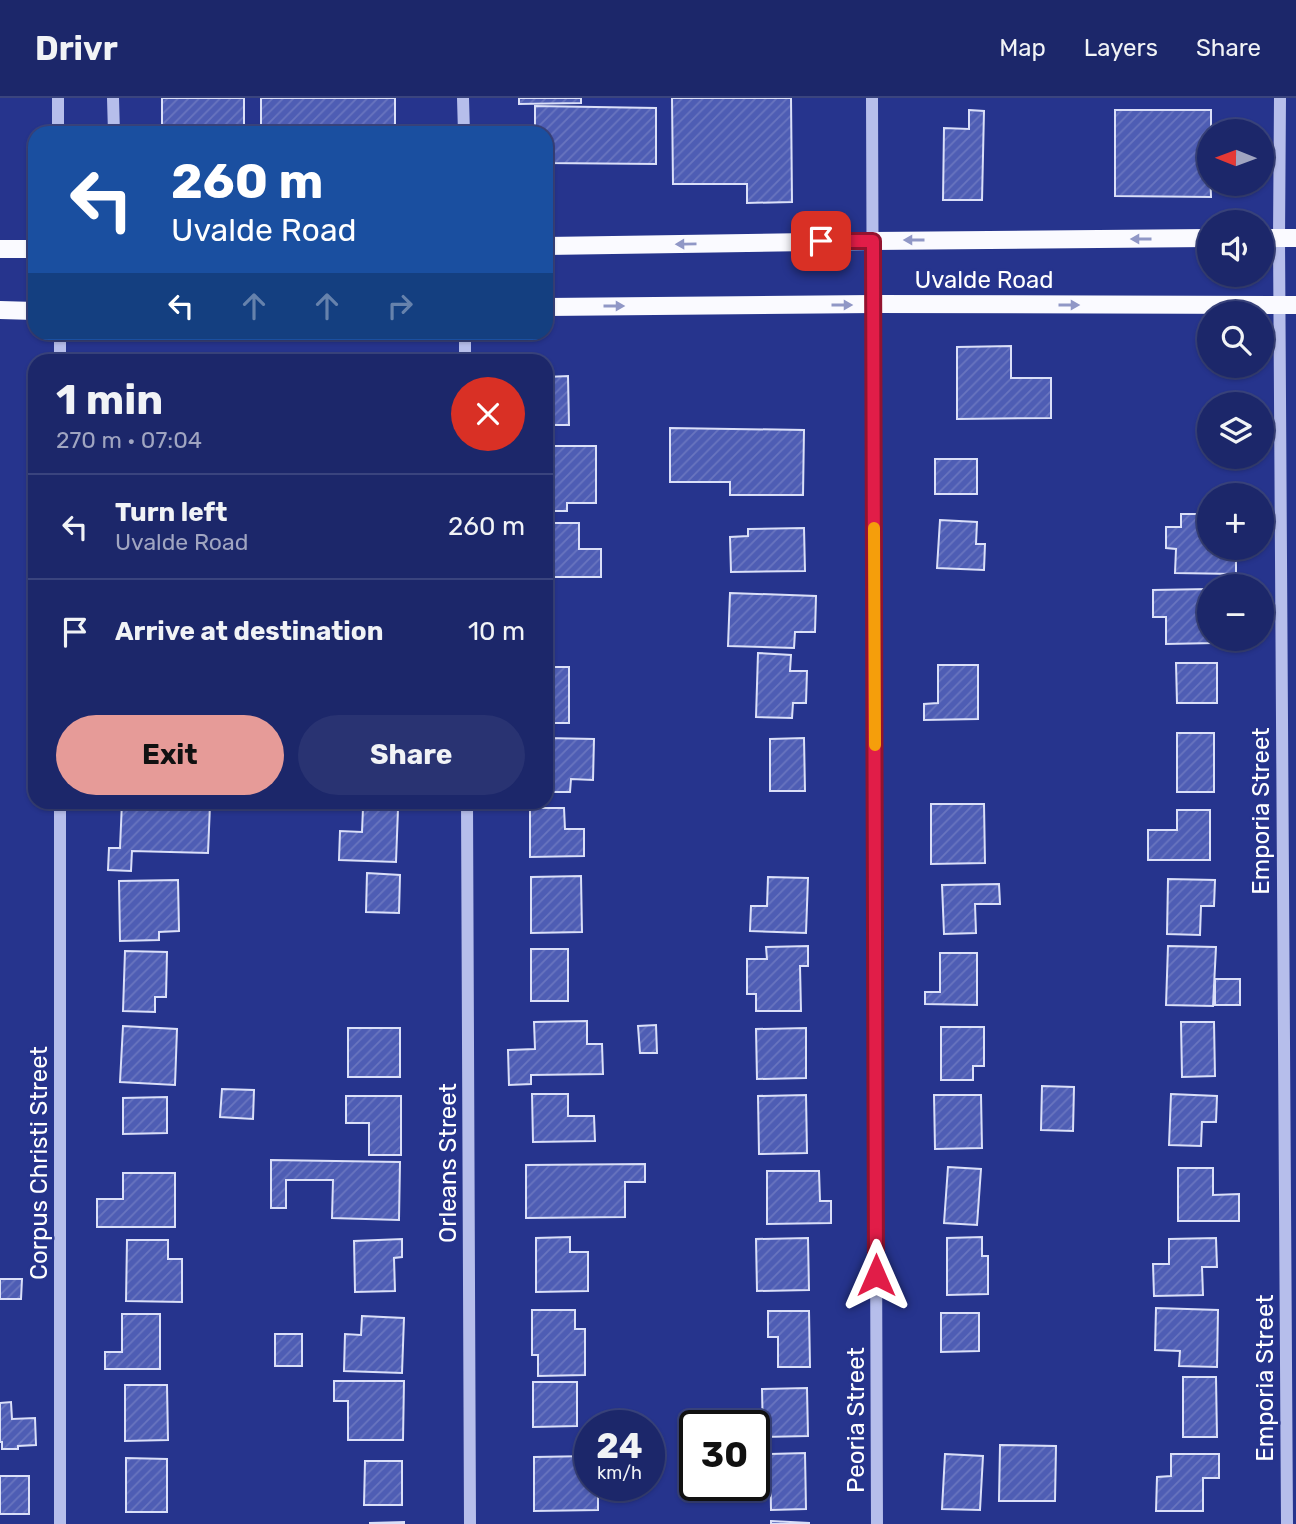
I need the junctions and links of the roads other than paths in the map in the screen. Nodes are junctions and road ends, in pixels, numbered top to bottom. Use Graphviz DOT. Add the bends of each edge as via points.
graph roads {
  1 [pos="58,98"];
  2 [pos="113,98"];
  3 [pos="463,98"];
  4 [pos="872,98"];
  5 [pos="1280,98"];
  6 [pos="58,126"];
  7 [pos="114,126"];
  8 [pos="464,126"];
  9 [pos="1197,238"];
  10 [pos="1279,238"];
  11 [pos="873,241"];
  12 [pos="553,246"];
  13 [pos="0,249"];
  14 [pos="28,249"];
  15 [pos="874,304"];
  16 [pos="1288,305"];
  17 [pos="553,307"];
  18 [pos="0,310"];
  19 [pos="28,311"];
  20 [pos="60,809"];
  21 [pos="467,809"];
  22 [pos="60,1524"];
  23 [pos="470,1524"];
  24 [pos="877,1524"];
  25 [pos="1287,1524"];
  1 -- 6 [label="street"];
  2 -- 7 [label="street"];
  3 -- 8 [label="street"];
  4 -- 11 [label="street, Peoria Street"];
  5 -- 10 [label="street, Emporia Street"];
  9 -- 11 [label="main road, Uvalde Road, one-way"];
  10 -- 16 [label="street, Emporia Street"];
  11 -- 12 [label="main road, Uvalde Road, one-way"];
  11 -- 15 [label="street, Peoria Street"];
  13 -- 14 [label="main road"];
  15 -- 16 [label="main road, Uvalde Road, one-way"];
  17 -- 15 [label="main road, Uvalde Road, one-way"];
  15 -- 24 [label="street, Peoria Street"];
  16 -- 25 [label="street, Emporia Street"];
  18 -- 19 [label="main road"];
  20 -- 22 [label="street, Corpus Christi Street"];
  21 -- 23 [label="street, Orleans Street"];
}
